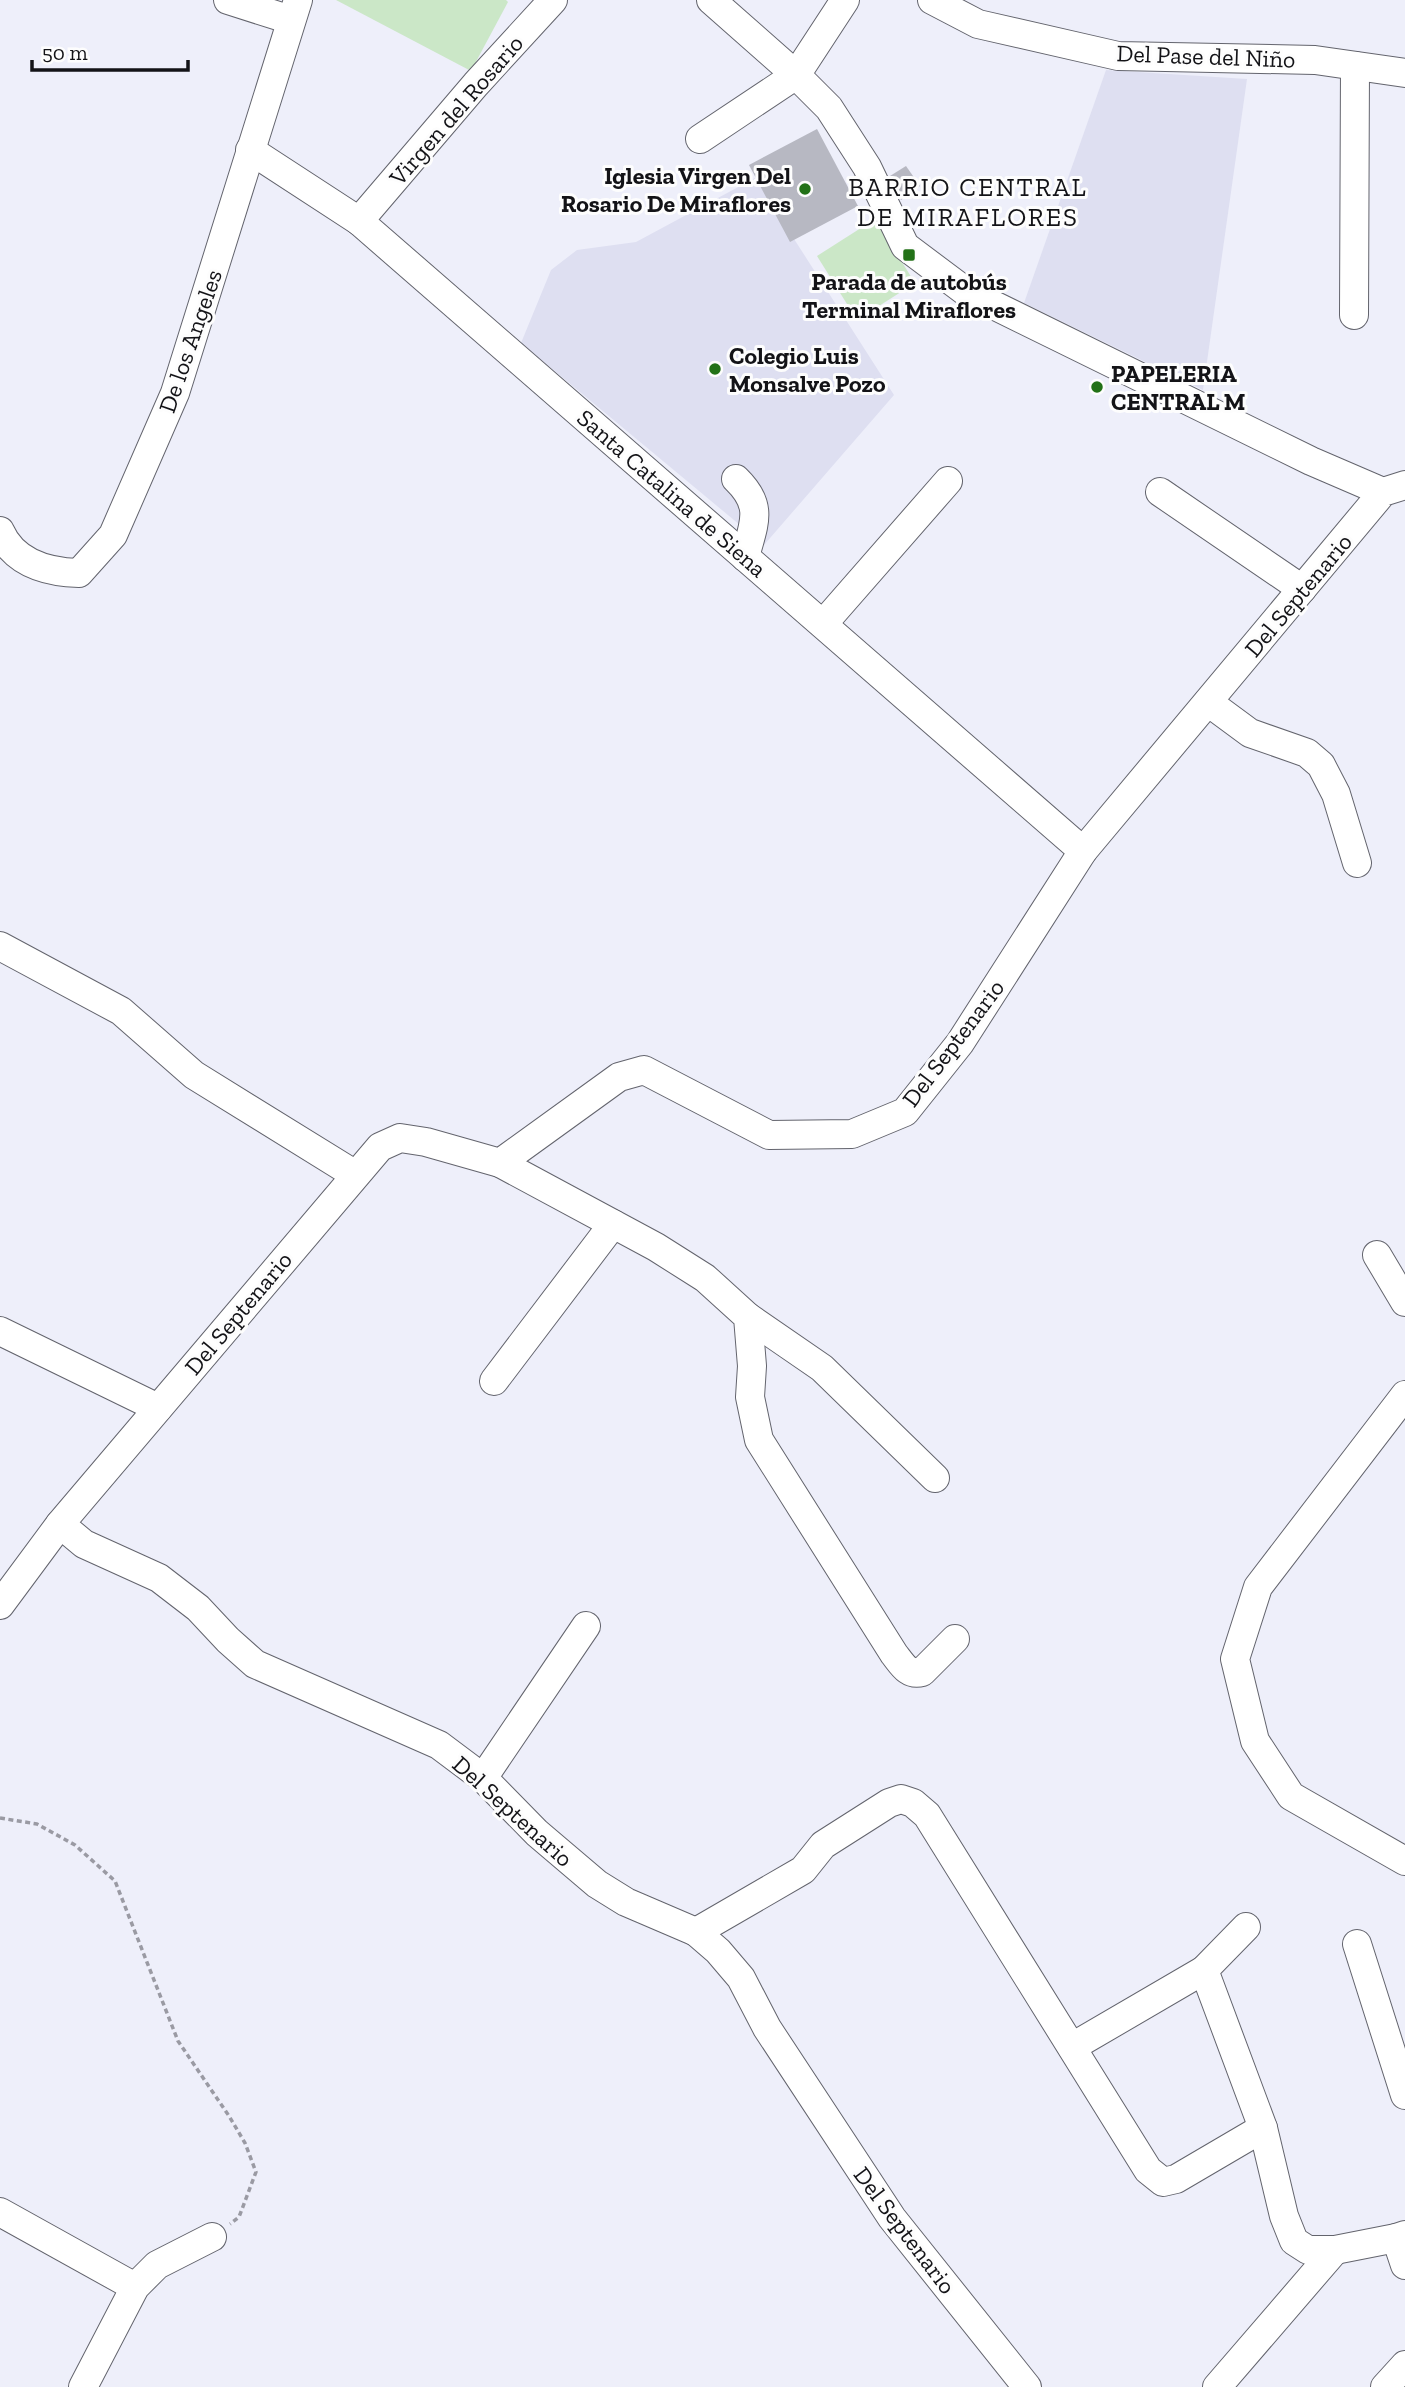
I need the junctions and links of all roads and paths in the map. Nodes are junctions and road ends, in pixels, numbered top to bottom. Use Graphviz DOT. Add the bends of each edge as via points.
graph roads {
  1 [pos="228,0"];
  2 [pos="553,0"];
  3 [pos="711,0"];
  4 [pos="845,0"];
  5 [pos="932,0"];
  6 [pos="295,10"];
  7 [pos="1355,66"];
  8 [pos="1405,72"];
  9 [pos="796,75"];
  10 [pos="700,139"];
  11 [pos="250,150"];
  12 [pos="359,221"];
  13 [pos="1354,315"];
  14 [pos="736,479"];
  15 [pos="948,481"];
  16 [pos="1394,489"];
  17 [pos="1160,492"];
  18 [pos="0,531"];
  19 [pos="746,557"];
  20 [pos="1302,589"];
  21 [pos="823,624"];
  22 [pos="1208,702"];
  23 [pos="1083,851"];
  24 [pos="1357,863"];
  25 [pos="0,946"];
  26 [pos="500,1163"];
  27 [pos="354,1174"];
  28 [pos="613,1224"];
  29 [pos="1377,1255"];
  30 [pos="1405,1302"];
  31 [pos="748,1317"];
  32 [pos="0,1331"];
  33 [pos="494,1381"];
  34 [pos="1405,1395"];
  35 [pos="158,1408"];
  36 [pos="935,1478"];
  37 [pos="60,1524"];
  38 [pos="0,1605"];
  39 [pos="586,1626"];
  40 [pos="955,1639"];
  41 [pos="483,1778"];
  42 [pos="0,1818"];
  43 [pos="1405,1861"];
  44 [pos="1246,1927"];
  45 [pos="696,1932"];
  46 [pos="1357,1944"];
  47 [pos="1204,1970"];
  48 [pos="1072,2047"];
  49 [pos="1405,2095"];
  50 [pos="1263,2128"];
  51 [pos="0,2213"];
  52 [pos="1401,2236"];
  53 [pos="212,2237"];
  54 [pos="1335,2250"];
  55 [pos="1405,2265"];
  56 [pos="135,2287"];
  57 [pos="1405,2365"];
  58 [pos="82,2387"];
  59 [pos="1027,2387"];
  60 [pos="1217,2387"];
  61 [pos="1385,2387"];
  1 -- 6 [label="street"];
  2 -- 12 [label="street, Virgen del Rosario"];
  3 -- 9 [label="street"];
  4 -- 9 [label="street"];
  5 -- 7 [label="street, Del Pase del Niño" via="978,24 1118,56 1315,60"];
  6 -- 11 [label="street, De los Angeles"];
  7 -- 8 [label="street, Del Pase del Niño"];
  7 -- 13 [label="street"];
  9 -- 10 [label="street"];
  9 -- 16 [label="street" via="829,108 867,167 905,246 965,290 1299,455"];
  11 -- 12 [label="street, Santa Catalina de Siena"];
  11 -- 18 [label="street, De los Angeles" via="175,393 113,536 79,573 48,572 8,549"];
  12 -- 19 [label="street, Santa Catalina de Siena"];
  14 -- 19 [label="street" via="756,510"];
  15 -- 21 [label="street"];
  16 -- 20 [label="street, Del Septenario"];
  17 -- 20 [label="street"];
  19 -- 21 [label="street, Santa Catalina de Siena"];
  20 -- 22 [label="street, Del Septenario"];
  21 -- 23 [label="street, Santa Catalina de Siena"];
  22 -- 23 [label="street, Del Septenario"];
  22 -- 24 [label="street" via="1250,733 1307,753 1321,765 1336,794"];
  23 -- 26 [label="street, Del Septenario" via="960,1043 905,1112 852,1134 769,1135 644,1070 619,1077"];
  25 -- 27 [label="street" via="121,1011 194,1075"];
  26 -- 27 [label="street, Del Septenario" via="400,1138 380,1147"];
  26 -- 28 [label="street"];
  27 -- 35 [label="street, Del Septenario"];
  28 -- 31 [label="street" via="705,1278"];
  28 -- 33 [label="street"];
  29 -- 30 [label="street"];
  31 -- 36 [label="street" via="822,1368"];
  31 -- 40 [label="street" via="750,1397 759,1440 894,1654 915,1674"];
  32 -- 35 [label="street"];
  34 -- 43 [label="street" via="1258,1587 1235,1658 1255,1741 1291,1796"];
  35 -- 37 [label="street, Del Septenario"];
  37 -- 38 [label="street"];
  37 -- 41 [label="street, Del Septenario" via="84,1544 159,1578 198,1608 255,1664 439,1745"];
  39 -- 41 [label="street"];
  41 -- 45 [label="street, Del Septenario" via="537,1833 597,1884 626,1902"];
  42 -- 53 [label="path" via="37,1824 75,1844 115,1881 178,2041 229,2116 256,2172 239,2217"];
  44 -- 47 [label="street"];
  45 -- 48 [label="street" via="803,1870 823,1845 853,1823 901,1799 927,1815"];
  45 -- 59 [label="street, Del Septenario" via="741,1978 767,2028 892,2218"];
  46 -- 49 [label="street"];
  47 -- 48 [label="street"];
  47 -- 50 [label="street"];
  48 -- 50 [label="street" via="1148,2170 1163,2182 1177,2179"];
  50 -- 54 [label="street" via="1294,2241 1308,2250"];
  51 -- 56 [label="street"];
  52 -- 54 [label="street"];
  52 -- 55 [label="street"];
  53 -- 56 [label="street" via="157,2265"];
  54 -- 60 [label="street"];
  56 -- 58 [label="street"];
  57 -- 61 [label="street"];
}
